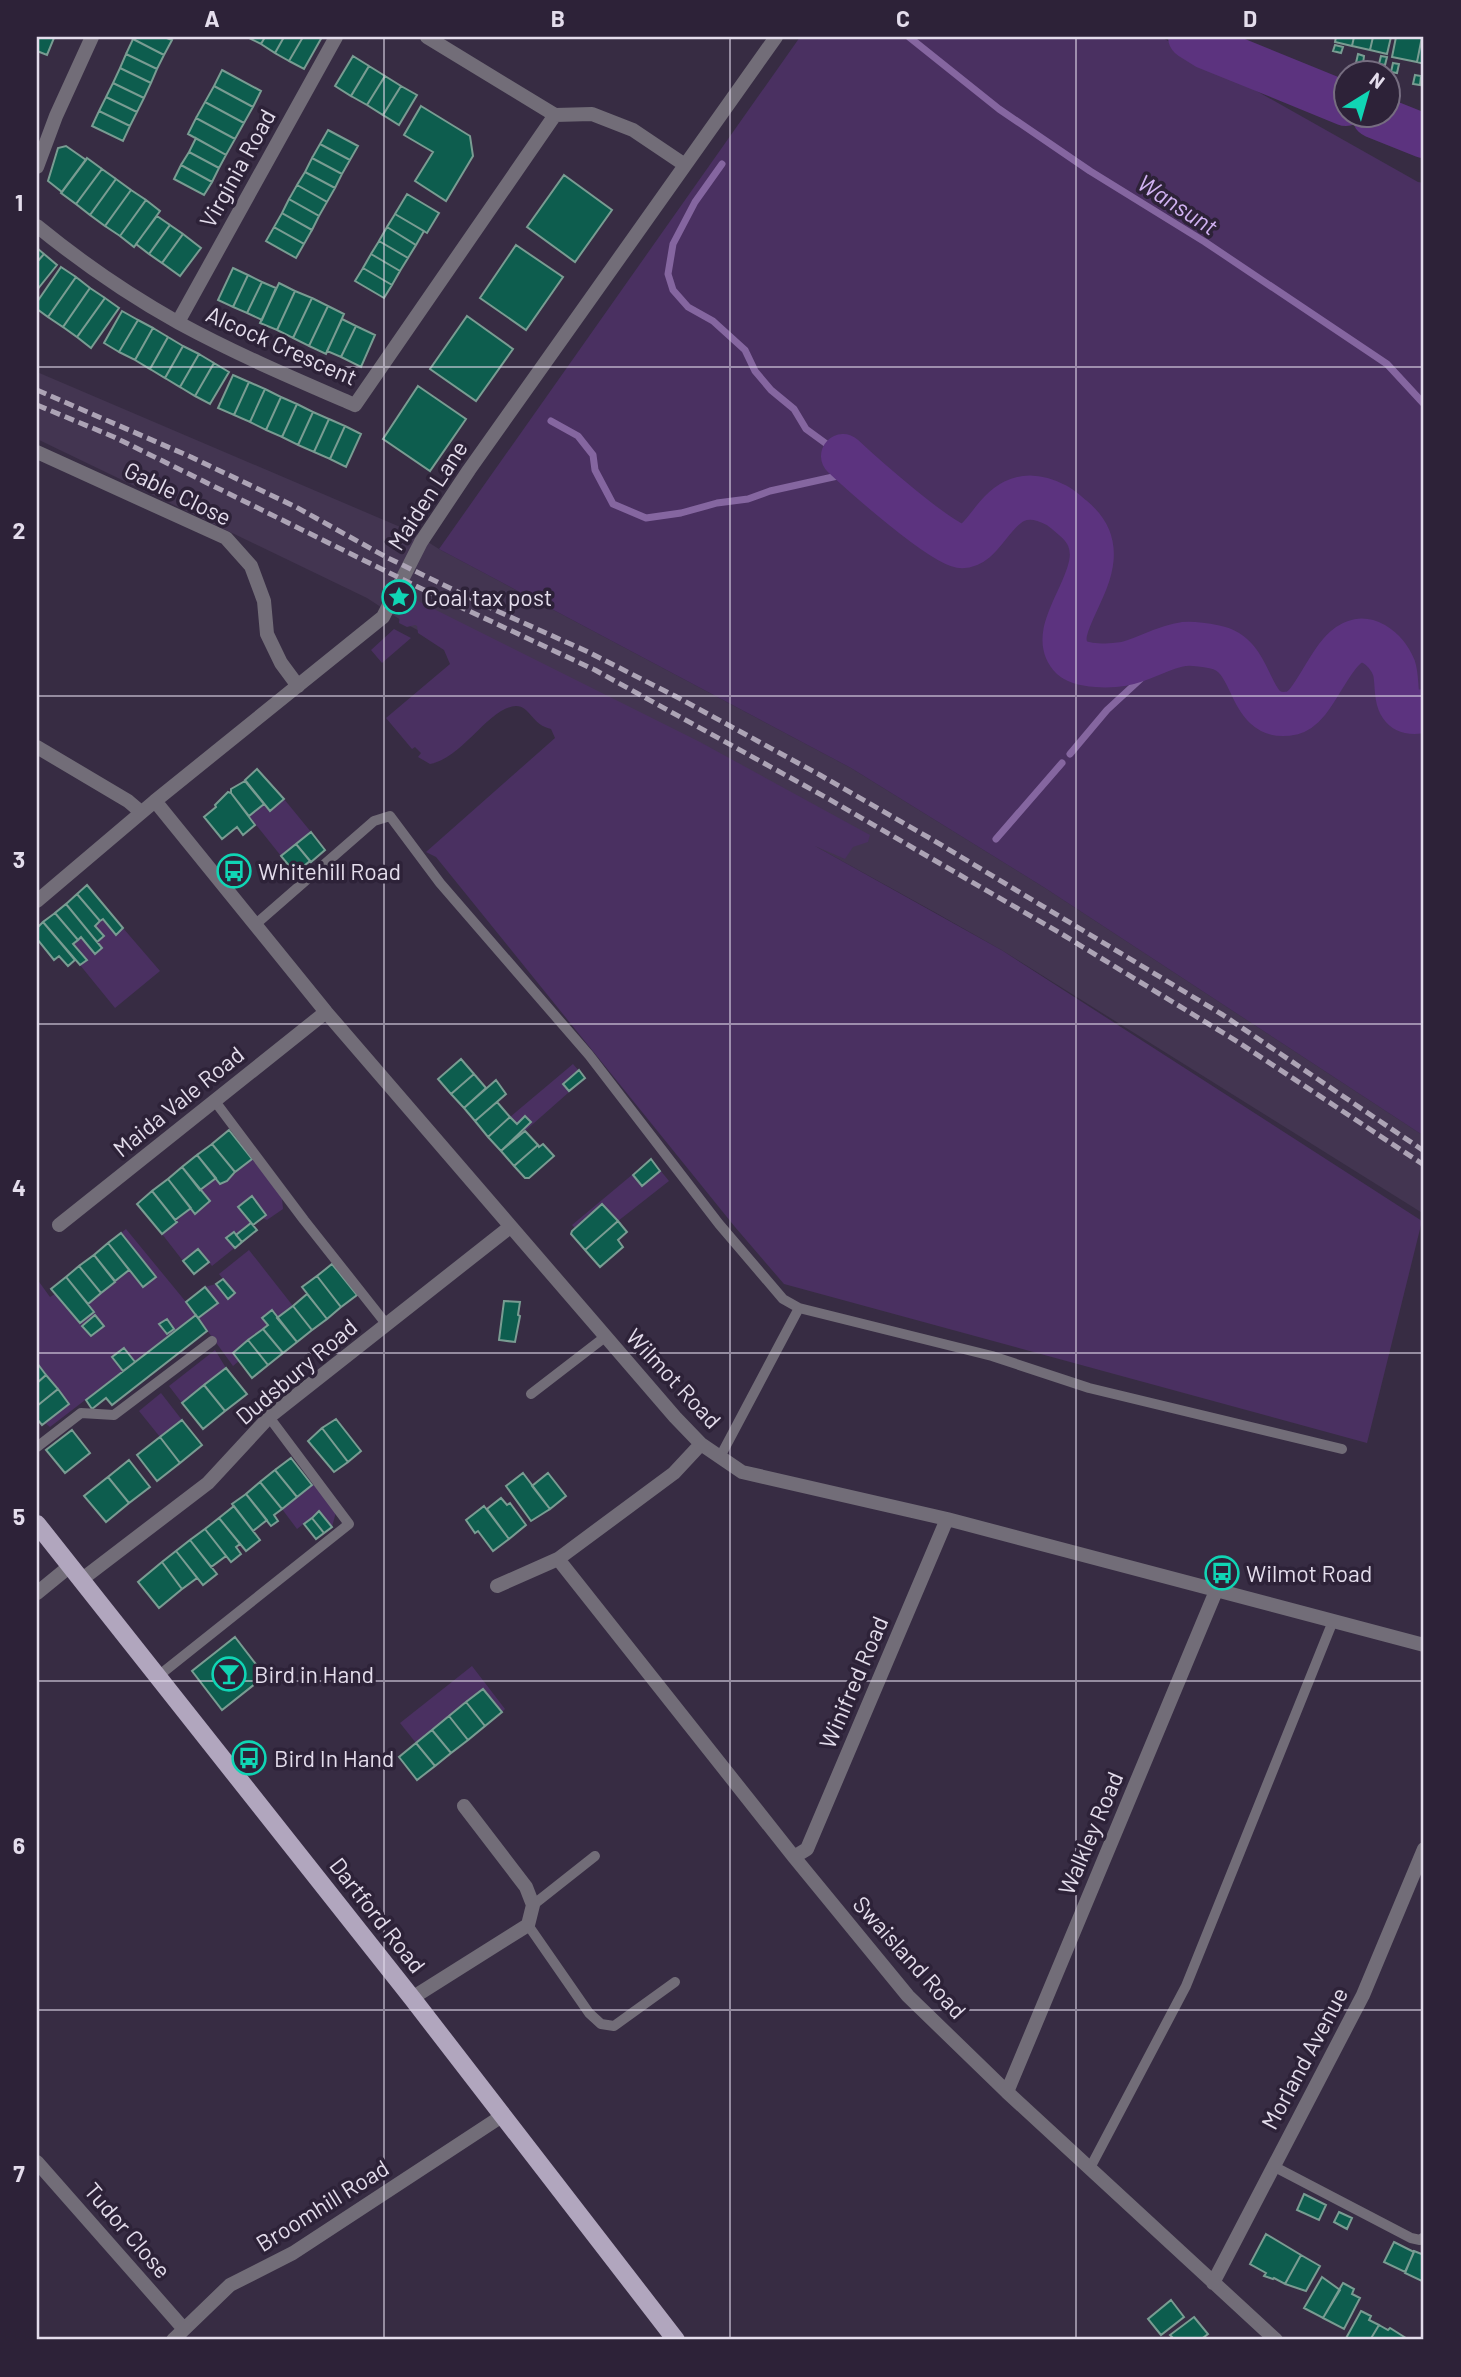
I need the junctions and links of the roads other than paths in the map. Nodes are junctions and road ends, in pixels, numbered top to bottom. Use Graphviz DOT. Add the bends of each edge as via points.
graph roads {
  1 [pos="92,37"];
  2 [pos="336,37"];
  3 [pos="427,37"];
  4 [pos="776,37"];
  5 [pos="555,115"];
  6 [pos="685,165"];
  7 [pos="37,167"];
  8 [pos="37,226"];
  9 [pos="178,322"];
  10 [pos="37,452"];
  11 [pos="298,685"];
  12 [pos="37,747"];
  13 [pos="155,801"];
  14 [pos="141,812"];
  15 [pos="37,901"];
  16 [pos="256,924"];
  17 [pos="326,1012"];
  18 [pos="214,1100"];
  19 [pos="59,1225"];
  20 [pos="510,1227"];
  21 [pos="799,1308"];
  22 [pos="387,1325"];
  23 [pos="605,1337"];
  24 [pos="212,1340"];
  25 [pos="531,1394"];
  26 [pos="269,1418"];
  27 [pos="701,1444"];
  28 [pos="37,1447"];
  29 [pos="1342,1449"];
  30 [pos="720,1457"];
  31 [pos="947,1519"];
  32 [pos="37,1524"];
  33 [pos="558,1559"];
  34 [pos="75,1573"];
  35 [pos="498,1586"];
  36 [pos="1216,1591"];
  37 [pos="37,1593"];
  38 [pos="1333,1621"];
  39 [pos="1424,1645"];
  40 [pos="157,1676"];
  41 [pos="464,1806"];
  42 [pos="1424,1849"];
  43 [pos="595,1856"];
  44 [pos="794,1857"];
  45 [pos="533,1905"];
  46 [pos="528,1925"];
  47 [pos="675,1982"];
  48 [pos="412,1998"];
  49 [pos="1007,2092"];
  50 [pos="502,2116"];
  51 [pos="37,2162"];
  52 [pos="1273,2166"];
  53 [pos="1090,2168"];
  54 [pos="1424,2237"];
  55 [pos="1213,2283"];
  56 [pos="184,2329"];
  57 [pos="173,2340"];
  58 [pos="676,2340"];
  59 [pos="1276,2340"];
  1 -- 7 [label="street"];
  2 -- 9 [label="street, Virginia Road"];
  3 -- 5 [label="street"];
  4 -- 6 [label="street, Maiden Lane"];
  5 -- 6 [label="street" via="592,114 633,130"];
  5 -- 9 [label="street, Alcock Crescent" via="355,405"];
  6 -- 11 [label="street, Maiden Lane" via="421,541 383,617"];
  8 -- 9 [label="street, Alcock Crescent" via="83,263"];
  10 -- 11 [label="street, Gable Close" via="226,538 251,565 264,601 267,634"];
  11 -- 13 [label="street, Maiden Lane"];
  12 -- 14 [label="street"];
  13 -- 14 [label="street, Maiden Lane"];
  13 -- 16 [label="street, Wilmot Road"];
  14 -- 15 [label="street, Maiden Lane"];
  16 -- 17 [label="street, Wilmot Road"];
  16 -- 21 [label="lane" via="374,821 390,817 440,883 589,1055 719,1224 783,1299"];
  17 -- 18 [label="street, Maida Vale Road"];
  17 -- 20 [label="street, Wilmot Road"];
  18 -- 19 [label="street, Maida Vale Road"];
  18 -- 22 [label="lane"];
  20 -- 22 [label="street, Dudsbury Road"];
  20 -- 23 [label="street, Wilmot Road"];
  21 -- 29 [label="lane" via="992,1356 1089,1388"];
  21 -- 30 [label="lane"];
  22 -- 26 [label="street, Dudsbury Road"];
  23 -- 25 [label="lane"];
  23 -- 27 [label="street, Wilmot Road"];
  24 -- 28 [label="lane" via="117,1413 81,1413"];
  26 -- 34 [label="street, Dudsbury Road" via="208,1483"];
  26 -- 40 [label="lane" via="349,1524"];
  27 -- 30 [label="street, Wilmot Road"];
  27 -- 33 [label="street" via="674,1473"];
  30 -- 31 [label="street, Wilmot Road" via="742,1472"];
  31 -- 36 [label="street, Wilmot Road"];
  31 -- 44 [label="street, Winifred Road" via="807,1849"];
  32 -- 34 [label="main road, Dartford Road"];
  33 -- 35 [label="street"];
  33 -- 44 [label="street, Swaisland Road"];
  34 -- 37 [label="street, Dudsbury Road"];
  34 -- 40 [label="main road, Dartford Road"];
  36 -- 38 [label="street, Wilmot Road"];
  36 -- 49 [label="street, Walkley Road"];
  38 -- 39 [label="street, Wilmot Road"];
  38 -- 53 [label="lane" via="1186,1986"];
  40 -- 48 [label="main road, Dartford Road"];
  41 -- 45 [label="street" via="526,1888"];
  42 -- 52 [label="street, Morland Avenue" via="1363,1995"];
  43 -- 45 [label="lane"];
  44 -- 49 [label="street, Swaisland Road" via="908,1996"];
  45 -- 46 [label="street"];
  46 -- 47 [label="lane" via="601,2024 614,2026"];
  46 -- 48 [label="street"];
  48 -- 50 [label="main road, Dartford Road"];
  49 -- 53 [label="street, Swaisland Road"];
  50 -- 56 [label="street, Broomhill Road" via="293,2253 230,2285"];
  50 -- 58 [label="main road, Dartford Road"];
  51 -- 56 [label="street, Tudor Close"];
  52 -- 54 [label="lane" via="1411,2238"];
  52 -- 55 [label="street, Morland Avenue"];
  53 -- 55 [label="street, Swaisland Road"];
  55 -- 59 [label="street, Swaisland Road"];
  56 -- 57 [label="street, Broomhill Road"];
}
